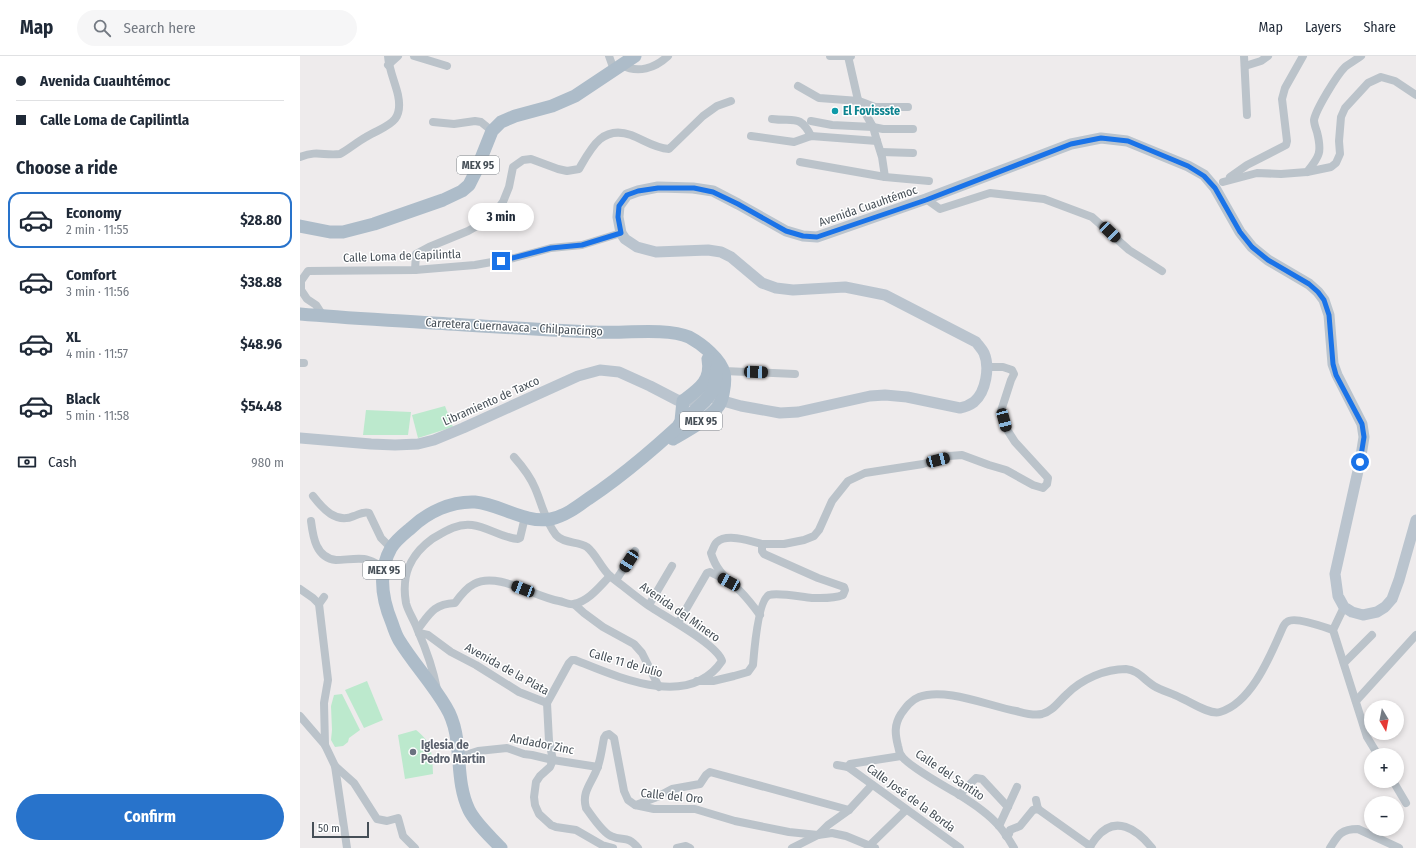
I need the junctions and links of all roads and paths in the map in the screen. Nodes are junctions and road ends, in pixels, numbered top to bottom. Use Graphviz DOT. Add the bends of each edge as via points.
graph roads {
  1 [pos="388,56"];
  2 [pos="398,56"];
  3 [pos="414,56"];
  4 [pos="610,56"];
  5 [pos="635,56"];
  6 [pos="668,56"];
  7 [pos="830,56"];
  8 [pos="848,56"];
  9 [pos="851,56"];
  10 [pos="1244,56"];
  11 [pos="1268,56"];
  12 [pos="1303,56"];
  13 [pos="1361,56"];
  14 [pos="388,65"];
  15 [pos="447,66"];
  16 [pos="1245,66"];
  17 [pos="618,68"];
  18 [pos="798,86"];
  19 [pos="1416,95"];
  20 [pos="731,101"];
  21 [pos="859,101"];
  22 [pos="908,107"];
  23 [pos="1247,115"];
  24 [pos="772,119"];
  25 [pos="811,121"];
  26 [pos="433,122"];
  27 [pos="873,127"];
  28 [pos="914,128"];
  29 [pos="492,131"];
  30 [pos="751,136"];
  31 [pos="811,136"];
  32 [pos="876,141"];
  33 [pos="881,152"];
  34 [pos="913,153"];
  35 [pos="300,157"];
  36 [pos="800,162"];
  37 [pos="1307,172"];
  38 [pos="885,177"];
  39 [pos="928,181"];
  40 [pos="1219,185"];
  41 [pos="926,200"];
  42 [pos="300,226"];
  43 [pos="621,233"];
  44 [pos="415,270"];
  45 [pos="1162,271"];
  46 [pos="300,314"];
  47 [pos="323,316"];
  48 [pos="701,345"];
  49 [pos="721,367"];
  50 [pos="986,367"];
  51 [pos="795,374"];
  52 [pos="715,399"];
  53 [pos="683,401"];
  54 [pos="679,425"];
  55 [pos="300,438"];
  56 [pos="514,457"];
  57 [pos="642,458"];
  58 [pos="313,496"];
  59 [pos="525,517"];
  60 [pos="546,519"];
  61 [pos="1416,520"];
  62 [pos="310,521"];
  63 [pos="1413,542"];
  64 [pos="762,544"];
  65 [pos="391,548"];
  66 [pos="635,551"];
  67 [pos="672,566"];
  68 [pos="384,567"];
  69 [pos="613,578"];
  70 [pos="729,582"];
  71 [pos="300,589"];
  72 [pos="574,604"];
  73 [pos="649,605"];
  74 [pos="1344,607"];
  75 [pos="760,614"];
  76 [pos="678,624"];
  77 [pos="1333,630"];
  78 [pos="418,631"];
  79 [pos="1372,635"];
  80 [pos="1416,635"];
  81 [pos="1344,663"];
  82 [pos="697,681"];
  83 [pos="659,687"];
  84 [pos="676,687"];
  85 [pos="437,692"];
  86 [pos="1356,701"];
  87 [pos="547,702"];
  88 [pos="300,716"];
  89 [pos="325,745"];
  90 [pos="1374,748"];
  91 [pos="901,756"];
  92 [pos="459,757"];
  93 [pos="553,760"];
  94 [pos="837,765"];
  95 [pos="335,766"];
  96 [pos="598,766"];
  97 [pos="848,767"];
  98 [pos="872,786"];
  99 [pos="1017,787"];
  100 [pos="1397,788"];
  101 [pos="959,795"];
  102 [pos="1406,803"];
  103 [pos="635,805"];
  104 [pos="1008,807"];
  105 [pos="849,810"];
  106 [pos="906,810"];
  107 [pos="999,826"];
  108 [pos="818,835"];
  109 [pos="1006,836"];
  110 [pos="873,847"];
  111 [pos="1090,847"];
  112 [pos="347,848"];
  113 [pos="415,848"];
  114 [pos="501,848"];
  115 [pos="613,848"];
  116 [pos="638,848"];
  117 [pos="677,848"];
  118 [pos="690,848"];
  119 [pos="792,848"];
  120 [pos="960,848"];
  121 [pos="1014,848"];
  122 [pos="1152,848"];
  123 [pos="1330,848"];
  124 [pos="1399,848"];
  1 -- 14 [label="street"];
  2 -- 14 [label="street"];
  3 -- 15 [label="street"];
  4 -- 17 [label="street"];
  5 -- 17 [label="main road, MEX 95"];
  6 -- 17 [label="street" via="654,66 640,69"];
  7 -- 8 [label="street"];
  8 -- 9 [label="street"];
  8 -- 21 [label="street"];
  10 -- 16 [label="street"];
  11 -- 16 [label="street"];
  12 -- 40 [label="street" via="1285,88 1282,99 1286,145 1247,165"];
  13 -- 37 [label="street" via="1338,76 1316,112 1314,122 1320,150 1318,159"];
  14 -- 35 [label="street" via="398,95 399,107 398,116 391,125 340,154 317,152"];
  16 -- 23 [label="street"];
  17 -- 29 [label="main road, MEX 95" via="575,96 552,106 515,116 501,122"];
  18 -- 21 [label="street" via="819,98"];
  19 -- 37 [label="street" via="1388,78 1381,77 1368,83 1345,108 1339,141 1340,154 1336,163 1330,167"];
  20 -- 44 [label="street" via="703,116 669,149 620,133 597,140 579,168 567,171 531,159 523,160 513,167 503,202 491,218 416,254"];
  21 -- 22 [label="street" via="875,108"];
  21 -- 27 [label="street"];
  24 -- 31 [label="street" via="798,120 806,126"];
  25 -- 27 [label="street"];
  26 -- 29 [label="street" via="454,124 475,121 481,122"];
  27 -- 28 [label="street" via="883,130"];
  27 -- 32 [label="street"];
  29 -- 42 [label="main road, MEX 95" via="469,185 462,191 374,224 343,232"];
  30 -- 31 [label="street" via="794,142"];
  31 -- 32 [label="street"];
  32 -- 33 [label="street"];
  33 -- 34 [label="street"];
  33 -- 38 [label="street"];
  36 -- 38 [label="street"];
  37 -- 40 [label="street" via="1257,173"];
  38 -- 39 [label="street"];
  40 -- 41 [label="main road, Avenida Cuauhtémoc" via="1188,166 1128,141 1101,138 1071,144"];
  40 -- 74 [label="main road, Avenida Cuauhtémoc" via="1240,232 1252,247 1268,260 1309,284 1324,300 1329,315 1336,375 1362,424 1364,437 1360,462 1335,574 1338,596"];
  41 -- 43 [label="main road, Avenida Cuauhtémoc" via="817,237 786,231 713,192 694,188 658,188 627,195 619,206"];
  41 -- 45 [label="street" via="940,209 990,193 1044,199 1092,217 1129,250"];
  43 -- 44 [label="street, Calle Loma de Capilintla" via="582,245 551,248 514,258 475,265"];
  43 -- 50 [label="main road" via="637,247 656,252 721,252 731,257 762,283 776,288 793,290 845,287 885,295 976,342 983,351"];
  44 -- 47 [label="street, Calle Loma de Capilintla" via="308,271 300,281 301,290"];
  46 -- 47 [label="main road, Carretera Cuernavaca - Chilpancingo"];
  47 -- 48 [label="main road, Carretera Cuernavaca - Chilpancingo" via="595,333 663,332 689,337"];
  48 -- 49 [label="main road, Carretera Cuernavaca - Chilpancingo" via="713,355"];
  48 -- 53 [label="main road" via="707,357 709,373 703,385"];
  49 -- 51 [label="street"];
  49 -- 52 [label="main road, MEX 95" via="725,383"];
  50 -- 52 [label="main road" via="982,392 974,402 960,408 885,395 798,412 780,413"];
  50 -- 64 [label="street" via="1003,367 1012,370 1014,374 1002,411 1006,428 1015,442 1048,478 1043,488 1006,470 962,455 949,456 923,464 865,473 848,481 832,501 814,536 784,544"];
  52 -- 53 [label="main road"];
  52 -- 54 [label="main road, MEX 95"];
  52 -- 57 [label="main road, MEX 95" via="717,408 710,414"];
  53 -- 54 [label="main road"];
  53 -- 55 [label="main road, Libramiento de Taxco / MEX 95" via="619,372 600,370 578,376 463,428 418,444 371,444"];
  54 -- 57 [label="main road, MEX 95"];
  56 -- 60 [label="street, Avenida del Minero" via="522,465 534,486"];
  57 -- 60 [label="main road, MEX 95" via="603,489 565,514"];
  58 -- 65 [label="street" via="321,507 335,517 369,513 381,538"];
  59 -- 60 [label="main road, MEX 95"];
  59 -- 65 [label="main road, MEX 95" via="475,502 448,506 430,513 417,522"];
  59 -- 78 [label="street" via="522,534 518,540 488,529 464,525 444,532 418,550 407,570 405,585 406,603"];
  60 -- 69 [label="street, Avenida del Minero" via="560,538 588,548"];
  61 -- 63 [label="main road"];
  62 -- 68 [label="street" via="315,543 327,557 334,560 365,559"];
  63 -- 74 [label="main road" via="1392,599 1385,607 1363,615"];
  64 -- 70 [label="street" via="734,538 717,541 711,553 712,559"];
  64 -- 75 [label="street" via="764,554 818,578 844,586 845,590 836,598 776,594 768,596 763,601"];
  65 -- 68 [label="main road, MEX 95"];
  66 -- 69 [label="street"];
  67 -- 73 [label="street"];
  68 -- 85 [label="main road, MEX 95" via="384,605 398,639"];
  69 -- 72 [label="street" via="590,596"];
  69 -- 73 [label="street, Avenida del Minero"];
  70 -- 75 [label="street"];
  70 -- 76 [label="street" via="710,572 707,573"];
  71 -- 89 [label="street" via="322,601 328,680 324,703"];
  72 -- 78 [label="street" via="550,599 509,584 480,581 466,589 455,603 438,606"];
  72 -- 83 [label="street" via="603,626 634,644 642,653"];
  73 -- 76 [label="street, Avenida del Minero"];
  74 -- 77 [label="street"];
  75 -- 82 [label="street" via="753,666 748,672 713,681"];
  76 -- 82 [label="street, Avenida del Minero" via="721,656 722,661 719,665"];
  77 -- 81 [label="street"];
  77 -- 91 [label="street, Calle del Santito" via="1301,621 1287,621 1266,666 1252,687 1242,699 1220,712 1213,712 1166,692 1135,671 1126,669 1103,672 1078,684 1052,711 1043,714 1034,715 997,708 947,693 918,697 907,705 898,719 895,733"];
  78 -- 85 [label="street"];
  78 -- 87 [label="street, Avenida de la Plata" via="513,688"];
  79 -- 81 [label="street"];
  80 -- 86 [label="street"];
  81 -- 86 [label="street"];
  82 -- 84 [label="street, Avenida del Minero"];
  83 -- 84 [label="street, Calle 11 de Julio"];
  83 -- 87 [label="street, Calle 11 de Julio" via="572,660"];
  85 -- 92 [label="main road, MEX 95" via="452,719"];
  86 -- 90 [label="street" via="1367,737"];
  87 -- 93 [label="street, Avenida de la Plata" via="549,741"];
  88 -- 89 [label="street"];
  89 -- 95 [label="street"];
  91 -- 97 [label="street" via="850,764"];
  91 -- 101 [label="street, Calle del Santito"];
  92 -- 93 [label="street, Andador Zinc" via="478,751 507,748"];
  92 -- 114 [label="main road, MEX 95" via="469,810"];
  93 -- 96 [label="street, Andador Zinc"];
  93 -- 115 [label="street" via="535,786 535,805 539,814 550,825 576,830 602,845"];
  94 -- 97 [label="street"];
  95 -- 112 [label="street"];
  95 -- 113 [label="street" via="354,783 377,819 398,818 403,836"];
  96 -- 103 [label="street, Calle del Oro" via="604,738 610,734 614,738 624,791 628,800"];
  96 -- 116 [label="street" via="584,796 586,808 607,834 629,839"];
  97 -- 98 [label="street, Calle José de la Borda"];
  98 -- 105 [label="street"];
  98 -- 106 [label="street, Calle José de la Borda"];
  99 -- 104 [label="street"];
  100 -- 102 [label="street"];
  101 -- 104 [label="street" via="978,778"];
  101 -- 107 [label="street, Calle del Santito"];
  103 -- 105 [label="street" via="672,789 700,784 710,772"];
  103 -- 108 [label="street, Calle del Oro" via="654,809 695,809 735,821"];
  104 -- 107 [label="street"];
  105 -- 108 [label="street"];
  106 -- 110 [label="street"];
  106 -- 120 [label="street, Calle José de la Borda"];
  107 -- 109 [label="street, Calle del Santito"];
  108 -- 110 [label="street, Calle del Oro" via="832,833 846,836"];
  108 -- 119 [label="street"];
  109 -- 111 [label="street" via="1010,834 1010,830 1020,826 1037,804"];
  109 -- 121 [label="street, Calle del Santito"];
  111 -- 122 [label="street" via="1102,831 1114,825 1131,828"];
  117 -- 118 [label="street"];
  123 -- 124 [label="street" via="1343,831 1350,829 1358,829"];
}
